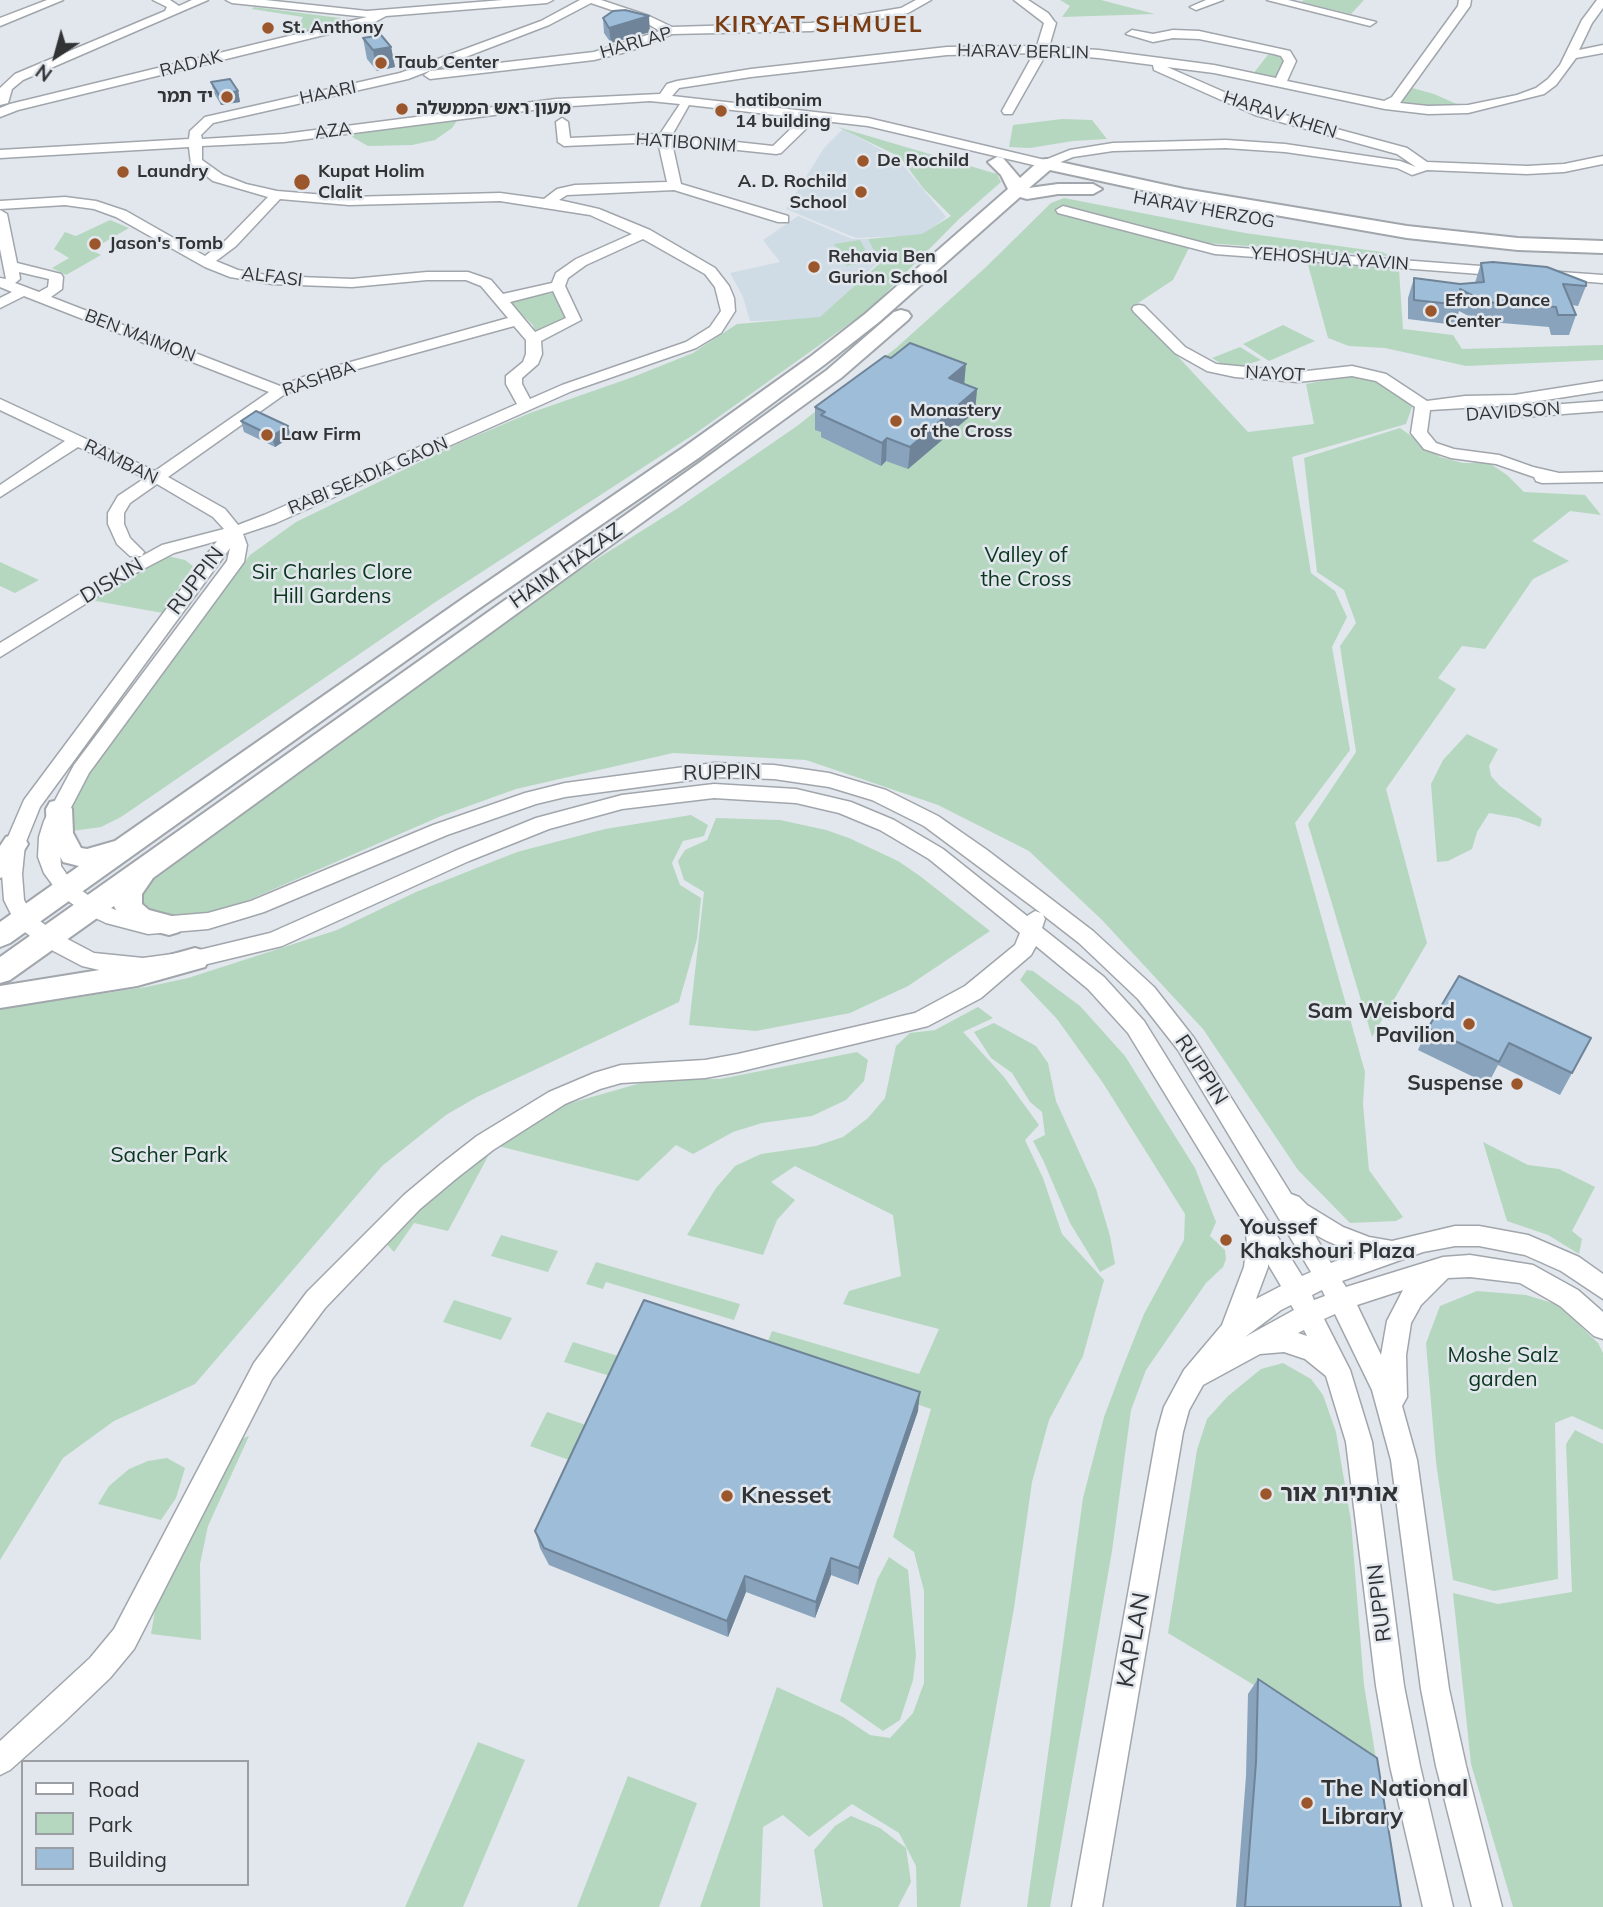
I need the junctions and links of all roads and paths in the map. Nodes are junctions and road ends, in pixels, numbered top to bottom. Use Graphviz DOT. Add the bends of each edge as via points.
graph roads {
  1 [pos="57,0"];
  2 [pos="159,0"];
  3 [pos="202,0"];
  4 [pos="232,0"];
  5 [pos="547,0"];
  6 [pos="555,0"];
  7 [pos="925,0"];
  8 [pos="1020,0"];
  9 [pos="1217,0"];
  10 [pos="1273,0"];
  11 [pos="1465,0"];
  12 [pos="1603,0"];
  13 [pos="526,1"];
  14 [pos="593,1"];
  15 [pos="1196,7"];
  16 [pos="572,10"];
  17 [pos="170,14"];
  18 [pos="382,14"];
  19 [pos="0,22"];
  20 [pos="1370,22"];
  21 [pos="670,31"];
  22 [pos="1132,34"];
  23 [pos="1578,40"];
  24 [pos="1603,49"];
  25 [pos="1042,50"];
  26 [pos="1571,55"];
  27 [pos="1152,60"];
  28 [pos="430,71"];
  29 [pos="386,80"];
  30 [pos="1281,81"];
  31 [pos="675,101"];
  32 [pos="6,102"];
  33 [pos="1396,104"];
  34 [pos="1008,111"];
  35 [pos="0,113"];
  36 [pos="814,114"];
  37 [pos="562,122"];
  38 [pos="664,138"];
  39 [pos="193,143"];
  40 [pos="1144,146"];
  41 [pos="1083,152"];
  42 [pos="0,154"];
  43 [pos="1102,155"];
  44 [pos="1006,159"];
  45 [pos="1603,160"];
  46 [pos="1410,161"];
  47 [pos="1048,170"];
  48 [pos="675,186"];
  49 [pos="1093,189"];
  50 [pos="1021,191"];
  51 [pos="277,195"];
  52 [pos="1221,201"];
  53 [pos="547,203"];
  54 [pos="0,205"];
  55 [pos="1063,210"];
  56 [pos="0,214"];
  57 [pos="783,219"];
  58 [pos="645,233"];
  59 [pos="1603,237"];
  60 [pos="1478,241"];
  61 [pos="1603,247"];
  62 [pos="1603,259"];
  63 [pos="206,262"];
  64 [pos="11,266"];
  65 [pos="1603,279"];
  66 [pos="0,282"];
  67 [pos="558,286"];
  68 [pos="19,289"];
  69 [pos="40,297"];
  70 [pos="501,301"];
  71 [pos="0,303"];
  72 [pos="1139,309"];
  73 [pos="519,320"];
  74 [pos="533,339"];
  75 [pos="1603,386"];
  76 [pos="280,391"];
  77 [pos="0,404"];
  78 [pos="526,406"];
  79 [pos="1603,406"];
  80 [pos="1423,411"];
  81 [pos="77,440"];
  82 [pos="156,477"];
  83 [pos="1556,477"];
  84 [pos="1603,477"];
  85 [pos="1523,480"];
  86 [pos="0,492"];
  87 [pos="219,513"];
  88 [pos="270,519"];
  89 [pos="233,532"];
  90 [pos="168,549"];
  91 [pos="136,552"];
  92 [pos="235,562"];
  93 [pos="204,568"];
  94 [pos="0,651"];
  95 [pos="59,809"];
  96 [pos="143,834"];
  97 [pos="15,844"];
  98 [pos="0,867"];
  99 [pos="144,871"];
  100 [pos="67,890"];
  101 [pos="1038,900"];
  102 [pos="92,908"];
  103 [pos="24,919"];
  104 [pos="169,925"];
  105 [pos="1031,930"];
  106 [pos="0,936"];
  107 [pos="49,939"];
  108 [pos="195,959"];
  109 [pos="0,972"];
  110 [pos="0,997"];
  111 [pos="1275,1188"];
  112 [pos="1254,1218"];
  113 [pos="1392,1251"];
  114 [pos="1443,1268"];
  115 [pos="1326,1275"];
  116 [pos="1603,1287"];
  117 [pos="1296,1289"];
  118 [pos="1341,1301"];
  119 [pos="1309,1314"];
  120 [pos="1603,1328"];
  121 [pos="1232,1332"];
  122 [pos="1257,1344"];
  123 [pos="1337,1370"];
  124 [pos="1193,1378"];
  125 [pos="1395,1420"];
  126 [pos="0,1760"];
  127 [pos="1087,1907"];
  128 [pos="1438,1907"];
  129 [pos="1487,1907"];
  1 -- 19 [label="street"];
  2 -- 17 [label="street" via="173,5"];
  3 -- 17 [label="street"];
  4 -- 18 [label="street"];
  5 -- 13 [label="street"];
  6 -- 16 [label="street" via="569,4"];
  7 -- 21 [label="street, HARLAP" via="904,11 821,26"];
  8 -- 25 [label="street" via="1050,23"];
  9 -- 15 [label="street"];
  10 -- 20 [label="street"];
  11 -- 33 [label="street"];
  12 -- 23 [label="street, HARAV BERLIN"];
  13 -- 18 [label="street"];
  14 -- 16 [label="street"];
  14 -- 21 [label="street"];
  16 -- 28 [label="street"];
  17 -- 32 [label="street" via="19,77 6,88"];
  18 -- 32 [label="street, RADAK" via="369,21"];
  21 -- 28 [label="street, HARLAP" via="594,56"];
  22 -- 30 [label="street" via="1153,38 1199,35 1286,54 1289,67"];
  23 -- 24 [label="street"];
  23 -- 26 [label="street, HARAV BERLIN"];
  24 -- 26 [label="street"];
  25 -- 27 [label="street, HARAV BERLIN"];
  25 -- 31 [label="street, HARAV BERLIN" via="947,51 751,74 677,85 668,90"];
  25 -- 34 [label="street"];
  26 -- 33 [label="street, HARAV BERLIN" via="1552,82 1520,98 1468,109"];
  27 -- 30 [label="street, HARAV BERLIN"];
  27 -- 46 [label="street, HARAV KHEN" via="1174,75 1259,112"];
  28 -- 29 [label="street, HARLAP"];
  29 -- 39 [label="street, HAARI" via="214,118 200,126"];
  30 -- 33 [label="street, HARAV BERLIN"];
  31 -- 36 [label="street, HARAV HERZOG"];
  31 -- 38 [label="street"];
  31 -- 39 [label="street, AZA" via="586,100 284,138"];
  32 -- 35 [label="street, RADAK"];
  36 -- 38 [label="street, HATIBONIM" via="776,149"];
  36 -- 44 [label="street, HARAV HERZOG"];
  37 -- 38 [label="street, HATIBONIM" via="564,142"];
  38 -- 48 [label="street"];
  39 -- 42 [label="street, AZA"];
  39 -- 51 [label="street, RABI SEADIA GAON" via="196,161 208,172"];
  40 -- 41 [label="street"];
  40 -- 43 [label="street"];
  40 -- 46 [label="street" via="1254,145"];
  41 -- 44 [label="street"];
  41 -- 47 [label="street"];
  43 -- 47 [label="street"];
  43 -- 52 [label="main road" via="1097,166 1105,172"];
  44 -- 47 [label="street, HARAV HERZOG"];
  44 -- 50 [label="main road"];
  45 -- 46 [label="street" via="1546,170"];
  47 -- 49 [label="main road, HARAV HERZOG"];
  47 -- 50 [label="main road, HAIM HAZAZ"];
  47 -- 52 [label="main road, HARAV HERZOG"];
  48 -- 53 [label="street" via="575,189"];
  48 -- 57 [label="street"];
  49 -- 50 [label="main road"];
  49 -- 62 [label="main road, HARAV HERZOG" via="1172,207 1412,243 1519,256"];
  50 -- 96 [label="main road, HAIM HAZAZ" via="817,361"];
  50 -- 99 [label="main road, HAIM HAZAZ" via="896,322 834,374"];
  51 -- 53 [label="street, RABI SEADIA GAON" via="349,201 486,196"];
  51 -- 63 [label="street"];
  52 -- 60 [label="main road, HARAV HERZOG"];
  53 -- 58 [label="street, RABI SEADIA GAON" via="594,212"];
  54 -- 63 [label="street, ALFASI" via="65,201 96,205 121,214"];
  55 -- 65 [label="street, YEHOSHUA YAVIN" via="1215,250"];
  56 -- 64 [label="street"];
  58 -- 67 [label="street" via="581,262 561,276"];
  58 -- 78 [label="street, RABI SEADIA GAON" via="710,271 727,298 723,321 691,345"];
  59 -- 60 [label="main road" via="1539,235"];
  60 -- 61 [label="main road, HARAV HERZOG"];
  63 -- 70 [label="street, ALFASI" via="235,274 288,282 352,283 458,275 486,283"];
  64 -- 68 [label="street"];
  64 -- 69 [label="street" via="56,277 55,289"];
  66 -- 68 [label="street, BEN MAIMON"];
  67 -- 70 [label="street"];
  67 -- 74 [label="street" via="574,320"];
  68 -- 69 [label="street, BEN MAIMON"];
  68 -- 71 [label="street"];
  69 -- 76 [label="street, BEN MAIMON"];
  70 -- 73 [label="street, ALFASI"];
  72 -- 80 [label="street, NAYOT" via="1180,350 1212,368 1298,377 1338,371 1366,373 1397,386"];
  73 -- 74 [label="street, ALFASI"];
  73 -- 76 [label="street, RASHBA" via="327,373"];
  74 -- 78 [label="street" via="530,364 514,376"];
  75 -- 80 [label="street" via="1514,400 1465,401"];
  76 -- 82 [label="street, RASHBA"];
  77 -- 81 [label="street, RAMBAN"];
  78 -- 88 [label="street, RABI SEADIA GAON"];
  79 -- 80 [label="street, DAVIDSON"];
  80 -- 83 [label="street" via="1419,433 1430,446"];
  81 -- 82 [label="street, RAMBAN"];
  81 -- 86 [label="street"];
  82 -- 87 [label="street, RAMBAN"];
  82 -- 91 [label="street, RASHBA" via="124,500 116,513 122,540"];
  83 -- 84 [label="street"];
  83 -- 85 [label="street"];
  87 -- 88 [label="street"];
  87 -- 89 [label="street, RAMBAN"];
  88 -- 89 [label="street, RABI SEADIA GAON"];
  88 -- 92 [label="street"];
  89 -- 90 [label="street, DISKIN"];
  89 -- 92 [label="street, RUPPIN" via="239,545"];
  89 -- 93 [label="street, RUPPIN"];
  90 -- 93 [label="street" via="194,554"];
  90 -- 94 [label="street, DISKIN"];
  92 -- 95 [label="street, RUPPIN" via="81,770"];
  93 -- 97 [label="street, RUPPIN" via="37,795"];
  95 -- 96 [label="main road" via="62,841 79,858 98,857"];
  95 -- 100 [label="street, RUPPIN" via="48,837 48,857 57,880"];
  96 -- 100 [label="main road, HAIM HAZAZ"];
  97 -- 98 [label="main road"];
  97 -- 103 [label="street, RUPPIN" via="12,888"];
  99 -- 102 [label="main road, HAIM HAZAZ"];
  99 -- 104 [label="main road" via="129,892 128,907 140,918"];
  100 -- 102 [label="street, RUPPIN"];
  100 -- 103 [label="main road, HAIM HAZAZ"];
  101 -- 104 [label="street, RUPPIN" via="931,821 879,795 829,780 714,769 532,798 440,830 257,907 208,921"];
  101 -- 105 [label="street"];
  101 -- 111 [label="street, RUPPIN" via="1121,967 1166,1015"];
  102 -- 104 [label="street, RUPPIN" via="113,919"];
  102 -- 107 [label="main road, HAIM HAZAZ"];
  103 -- 106 [label="main road, HAIM HAZAZ"];
  103 -- 107 [label="street, RUPPIN"];
  105 -- 108 [label="street, RUPPIN" via="936,854 864,814 796,796 714,791 622,802 543,824 275,940"];
  105 -- 112 [label="street, RUPPIN" via="1096,983 1136,1027"];
  105 -- 126 [label="street" via="1024,949 973,992 920,1020 705,1069 621,1074 546,1105 449,1171 412,1202 316,1300 263,1371 124,1639 91,1677"];
  107 -- 108 [label="street, RUPPIN" via="89,960 116,965"];
  107 -- 109 [label="main road, HAIM HAZAZ"];
  108 -- 110 [label="main road" via="137,975"];
  111 -- 113 [label="street" via="1320,1227 1368,1247"];
  111 -- 115 [label="street, RUPPIN"];
  112 -- 117 [label="street, RUPPIN"];
  112 -- 121 [label="street" via="1259,1243 1256,1267"];
  113 -- 115 [label="street, KAPLAN"];
  113 -- 116 [label="street, KAPLAN" via="1455,1236 1501,1238 1550,1254"];
  114 -- 118 [label="street"];
  114 -- 120 [label="street" via="1470,1266 1524,1273 1569,1298"];
  114 -- 125 [label="street" via="1423,1283 1399,1321 1392,1355"];
  115 -- 117 [label="street, KAPLAN"];
  115 -- 118 [label="street, RUPPIN"];
  117 -- 119 [label="street, RUPPIN"];
  117 -- 121 [label="street, KAPLAN"];
  118 -- 119 [label="street"];
  118 -- 125 [label="street, RUPPIN" via="1374,1364"];
  119 -- 122 [label="street"];
  119 -- 123 [label="street, RUPPIN"];
  121 -- 124 [label="street, KAPLAN"];
  122 -- 123 [label="street" via="1272,1340 1298,1344"];
  122 -- 124 [label="street"];
  123 -- 128 [label="street, RUPPIN" via="1359,1442 1390,1686"];
  124 -- 127 [label="street, KAPLAN" via="1170,1432"];
  125 -- 129 [label="street, RUPPIN" via="1436,1689"];
}
